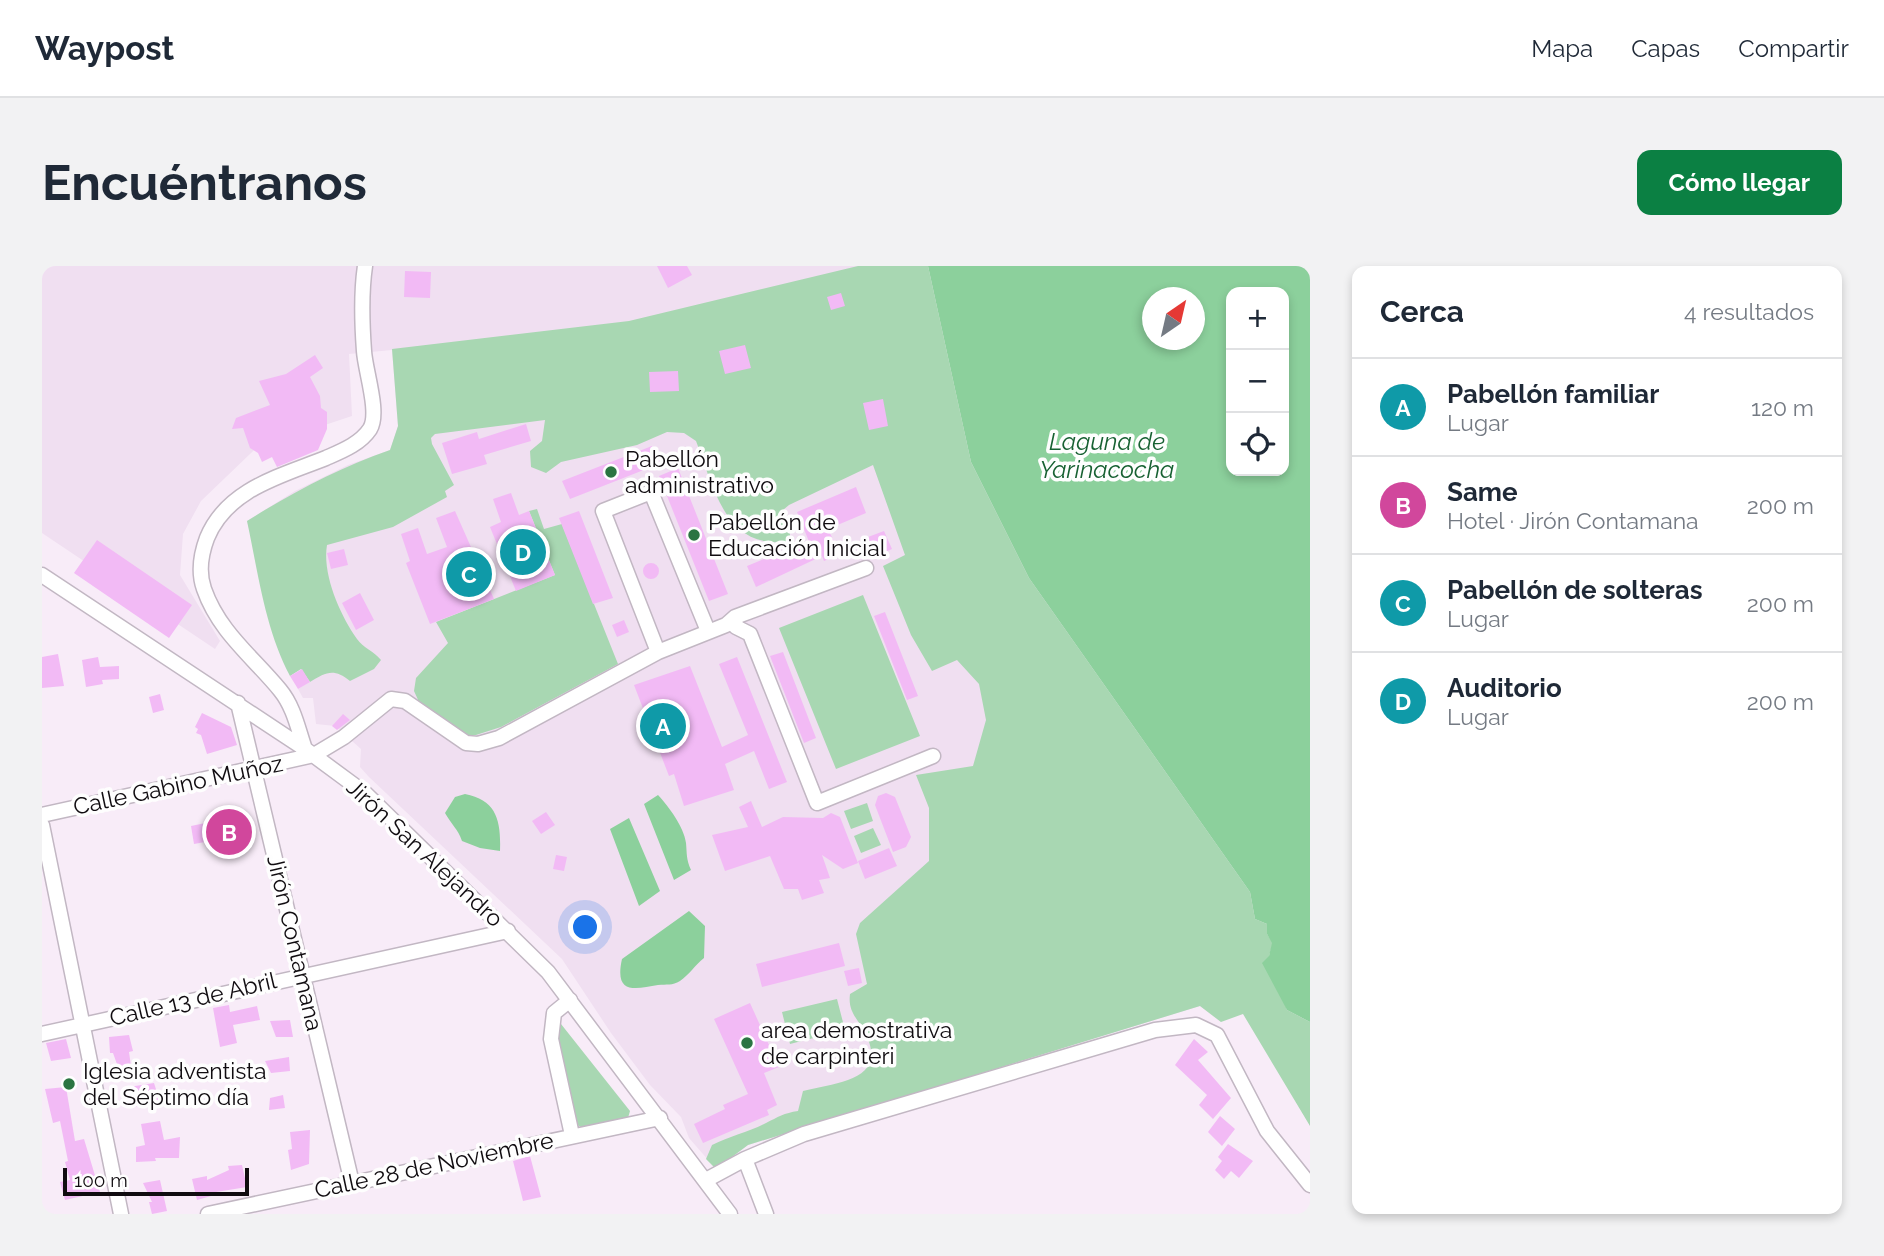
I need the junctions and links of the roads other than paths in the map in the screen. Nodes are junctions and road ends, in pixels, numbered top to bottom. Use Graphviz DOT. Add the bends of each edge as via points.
graph roads {
  1 [pos="365,266"];
  2 [pos="866,568"];
  3 [pos="42,575"];
  4 [pos="734,617"];
  5 [pos="708,631"];
  6 [pos="659,652"];
  7 [pos="238,704"];
  8 [pos="310,752"];
  9 [pos="933,756"];
  10 [pos="255,770"];
  11 [pos="42,815"];
  12 [pos="42,825"];
  13 [pos="508,931"];
  14 [pos="302,975"];
  15 [pos="570,1000"];
  16 [pos="81,1025"];
  17 [pos="42,1034"];
  18 [pos="660,1118"];
  19 [pos="572,1135"];
  20 [pos="745,1159"];
  21 [pos="706,1180"];
  22 [pos="352,1183"];
  23 [pos="1310,1185"];
  24 [pos="121,1214"];
  25 [pos="208,1214"];
  26 [pos="730,1214"];
  27 [pos="766,1214"];
  1 -- 8 [label="street" via="364,352 373,412 369,430 353,445 251,488 227,507 211,528 200,570 216,613 238,646 281,691"];
  2 -- 4 [label="street, Calle Gabino Muñoz"];
  3 -- 7 [label="street, Jirón San Alejandro"];
  4 -- 5 [label="street, Calle Gabino Muñoz"];
  4 -- 9 [label="street" via="736,627 750,634 817,803"];
  5 -- 6 [label="street, Calle Gabino Muñoz"];
  5 -- 6 [label="street" via="651,492 603,510"];
  6 -- 8 [label="street, Calle Gabino Muñoz" via="499,738 466,743 405,701 391,699 344,737"];
  7 -- 8 [label="street, Jirón San Alejandro"];
  7 -- 10 [label="street, Jirón Contamana"];
  8 -- 10 [label="street, Calle Gabino Muñoz"];
  8 -- 13 [label="street, Jirón San Alejandro" via="366,794"];
  10 -- 11 [label="street, Calle Gabino Muñoz"];
  10 -- 14 [label="street, Jirón Contamana"];
  12 -- 16 [label="street"];
  13 -- 14 [label="street, Calle 13 de Abril"];
  13 -- 15 [label="street, Jirón San Alejandro"];
  14 -- 16 [label="street, Calle 13 de Abril"];
  14 -- 22 [label="street, Jirón Contamana"];
  15 -- 18 [label="street, Jirón San Alejandro"];
  15 -- 19 [label="street" via="554,1013 551,1039"];
  16 -- 17 [label="street, Calle 13 de Abril"];
  16 -- 24 [label="street"];
  18 -- 19 [label="street, Calle 28 de Noviembre"];
  18 -- 21 [label="street, Jirón San Alejandro"];
  19 -- 22 [label="street, Calle 28 de Noviembre"];
  20 -- 21 [label="street"];
  20 -- 23 [label="street" via="804,1135 1155,1030 1196,1025 1217,1035 1267,1130"];
  20 -- 27 [label="street"];
  21 -- 26 [label="street, Jirón San Alejandro"];
  22 -- 25 [label="street, Calle 28 de Noviembre"];
}
